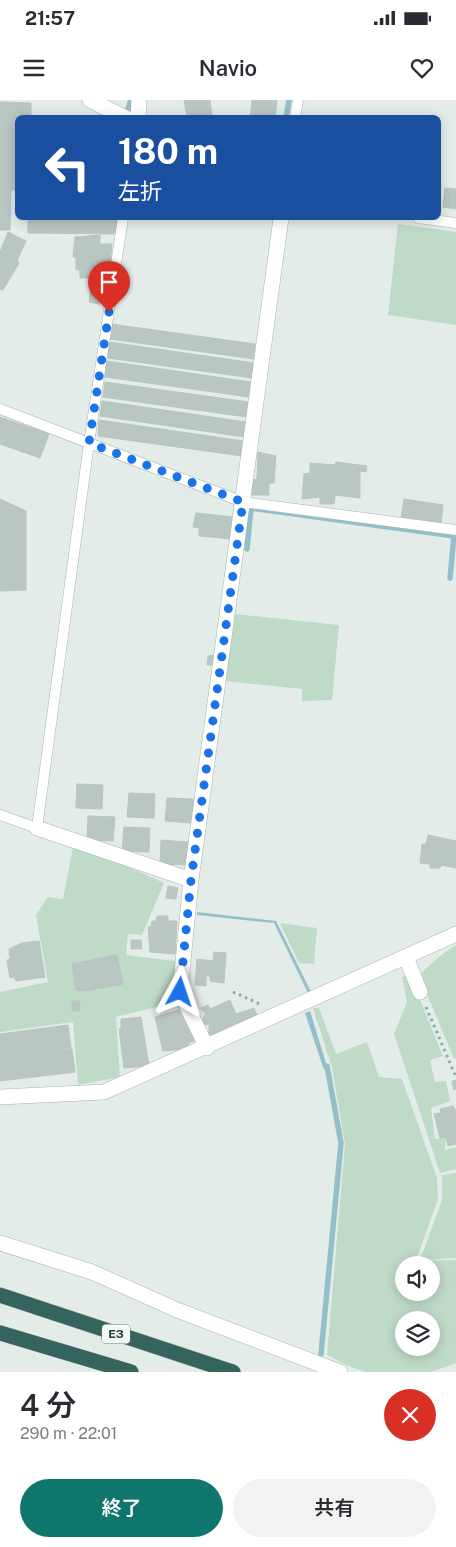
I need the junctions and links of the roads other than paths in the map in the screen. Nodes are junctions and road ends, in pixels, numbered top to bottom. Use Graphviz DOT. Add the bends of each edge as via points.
graph roads {
  1 [pos="90,100"];
  2 [pos="139,100"];
  3 [pos="298,100"];
  4 [pos="120,115"];
  5 [pos="138,115"];
  6 [pos="296,115"];
  7 [pos="123,220"];
  8 [pos="281,220"];
  9 [pos="433,220"];
  10 [pos="456,223"];
  11 [pos="0,409"];
  12 [pos="89,443"];
  13 [pos="243,502"];
  14 [pos="456,530"];
  15 [pos="0,815"];
  16 [pos="37,828"];
  17 [pos="191,880"];
  18 [pos="456,934"];
  19 [pos="406,957"];
  20 [pos="420,992"];
  21 [pos="206,1048"];
  22 [pos="0,1097"];
  23 [pos="0,1242"];
  24 [pos="0,1295"];
  25 [pos="0,1333"];
  26 [pos="130,1372"];
  27 [pos="233,1372"];
  28 [pos="340,1372"];
  1 -- 4 [label="street"];
  2 -- 5 [label="street"];
  3 -- 6 [label="lane"];
  7 -- 12 [label="lane"];
  8 -- 13 [label="street"];
  9 -- 10 [label="lane"];
  11 -- 12 [label="lane"];
  12 -- 13 [label="lane"];
  12 -- 16 [label="lane"];
  13 -- 14 [label="lane"];
  13 -- 17 [label="street"];
  15 -- 16 [label="lane"];
  16 -- 17 [label="street"];
  17 -- 21 [label="street" via="180,992"];
  18 -- 19 [label="street"];
  19 -- 20 [label="street"];
  19 -- 21 [label="street"];
  21 -- 22 [label="street" via="104,1092"];
  23 -- 28 [label="street" via="92,1272 177,1310"];
  24 -- 27 [label="highway, E3"];
  25 -- 26 [label="highway, E3"];
}
